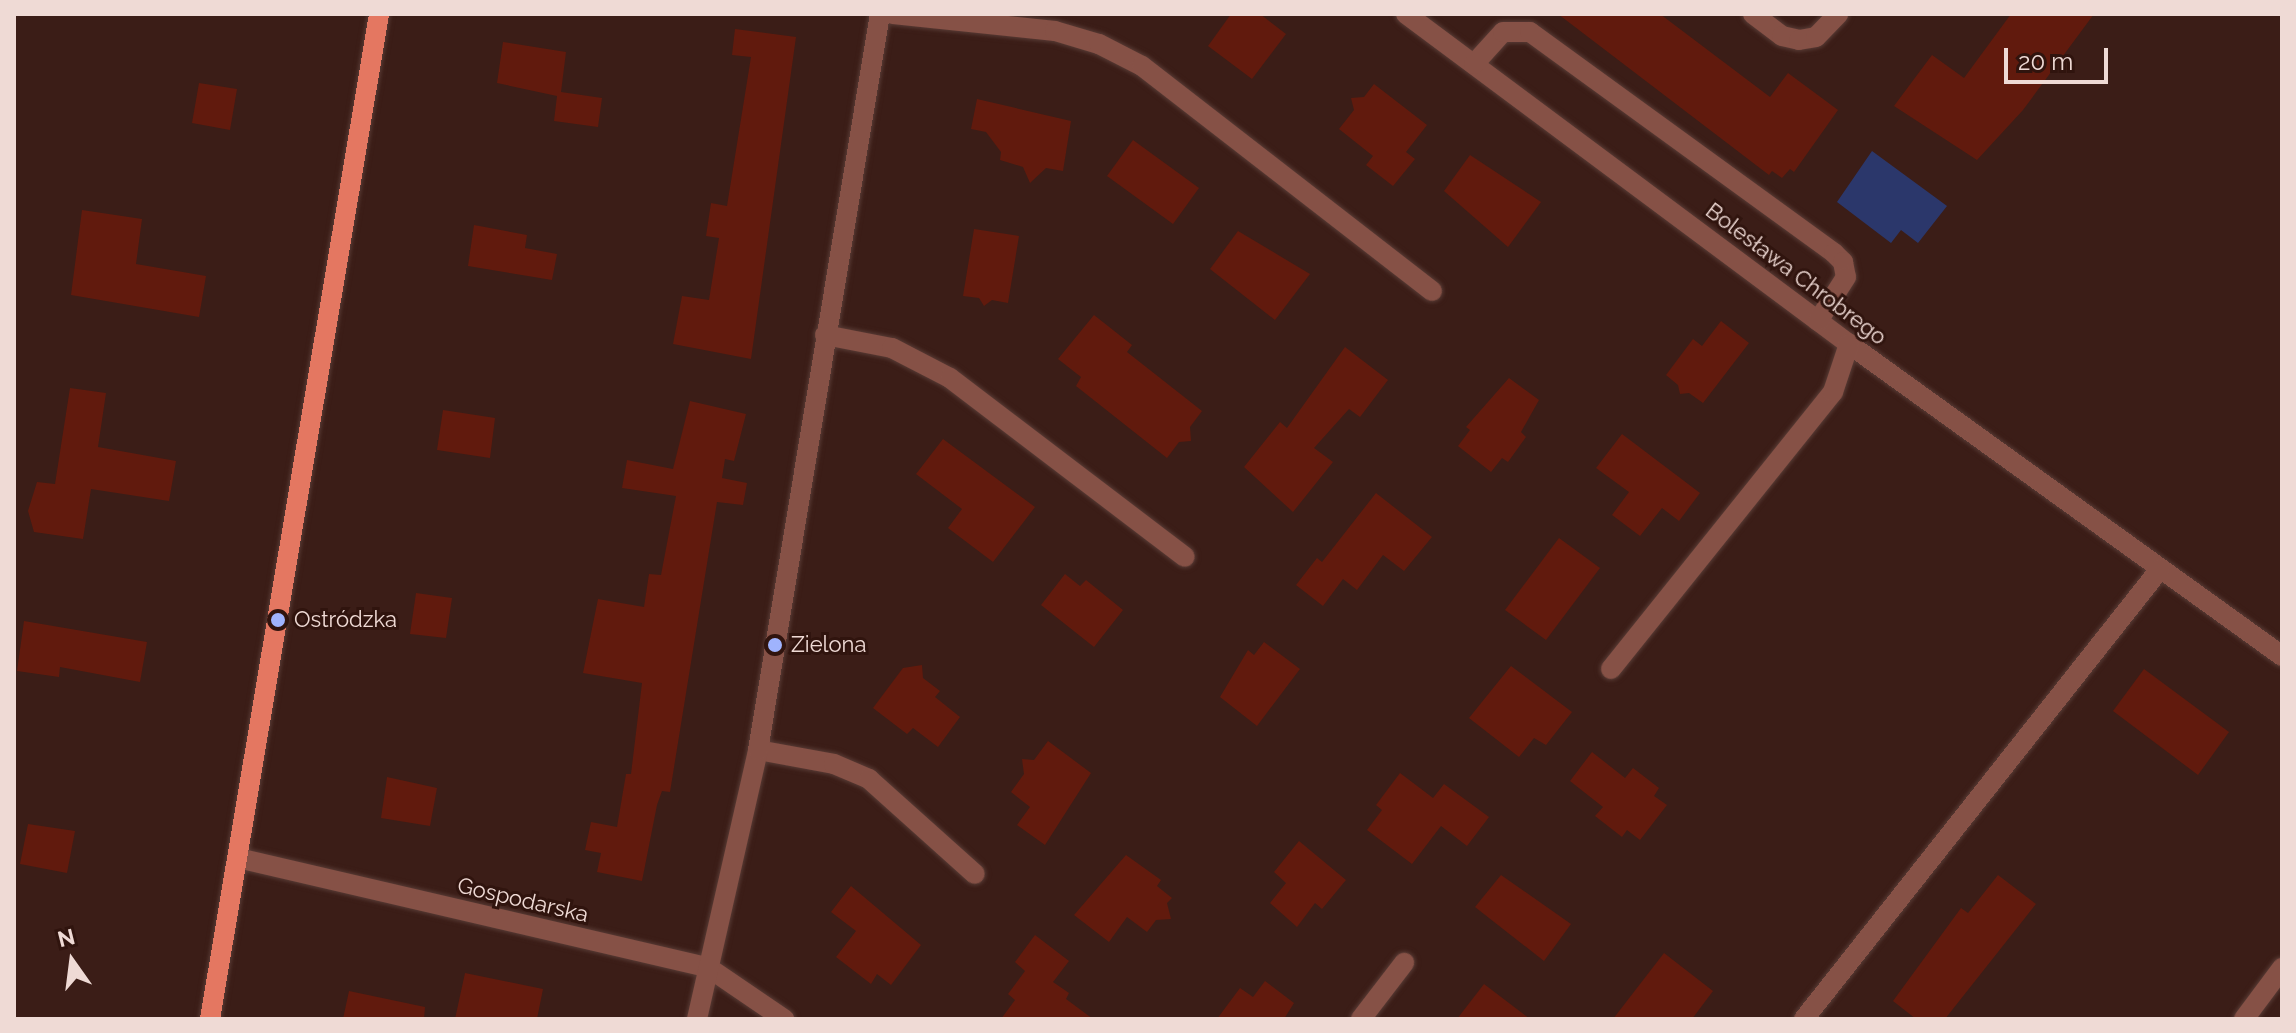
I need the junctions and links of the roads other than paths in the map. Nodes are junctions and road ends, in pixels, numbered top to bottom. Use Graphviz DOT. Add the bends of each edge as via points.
graph roads {
  1 [pos="379,14"];
  2 [pos="880,14"];
  3 [pos="893,14"];
  4 [pos="1406,14"];
  5 [pos="1753,14"];
  6 [pos="1838,14"];
  7 [pos="1474,64"];
  8 [pos="1432,291"];
  9 [pos="1818,321"];
  10 [pos="825,335"];
  11 [pos="1849,344"];
  12 [pos="1185,557"];
  13 [pos="2160,569"];
  14 [pos="2282,656"];
  15 [pos="1611,669"];
  16 [pos="758,750"];
  17 [pos="238,858"];
  18 [pos="975,874"];
  19 [pos="1404,963"];
  20 [pos="709,968"];
  21 [pos="2282,968"];
  22 [pos="210,1019"];
  23 [pos="697,1019"];
  24 [pos="784,1019"];
  25 [pos="1361,1019"];
  26 [pos="1804,1019"];
  27 [pos="2244,1019"];
  1 -- 17 [label="main road"];
  2 -- 10 [label="street"];
  3 -- 8 [label="street" via="1055,31 1099,44 1142,66"];
  4 -- 7 [label="street, Bolesława Chrobrego"];
  5 -- 6 [label="street" via="1782,36 1799,40 1816,37"];
  7 -- 9 [label="street, Bolesława Chrobrego"];
  7 -- 9 [label="street" via="1503,32 1530,32 1834,253 1843,262 1846,277"];
  9 -- 11 [label="street, Bolesława Chrobrego"];
  10 -- 12 [label="street" via="892,348 950,378"];
  10 -- 16 [label="street"];
  11 -- 13 [label="street, Bolesława Chrobrego"];
  11 -- 15 [label="street" via="1833,392"];
  13 -- 14 [label="street, Bolesława Chrobrego"];
  13 -- 26 [label="street"];
  16 -- 18 [label="street" via="834,764 869,779"];
  16 -- 20 [label="street"];
  17 -- 20 [label="street, Gospodarska"];
  17 -- 22 [label="main road"];
  19 -- 25 [label="street"];
  20 -- 23 [label="street"];
  20 -- 24 [label="street, Gospodarska"];
  21 -- 27 [label="street"];
}
